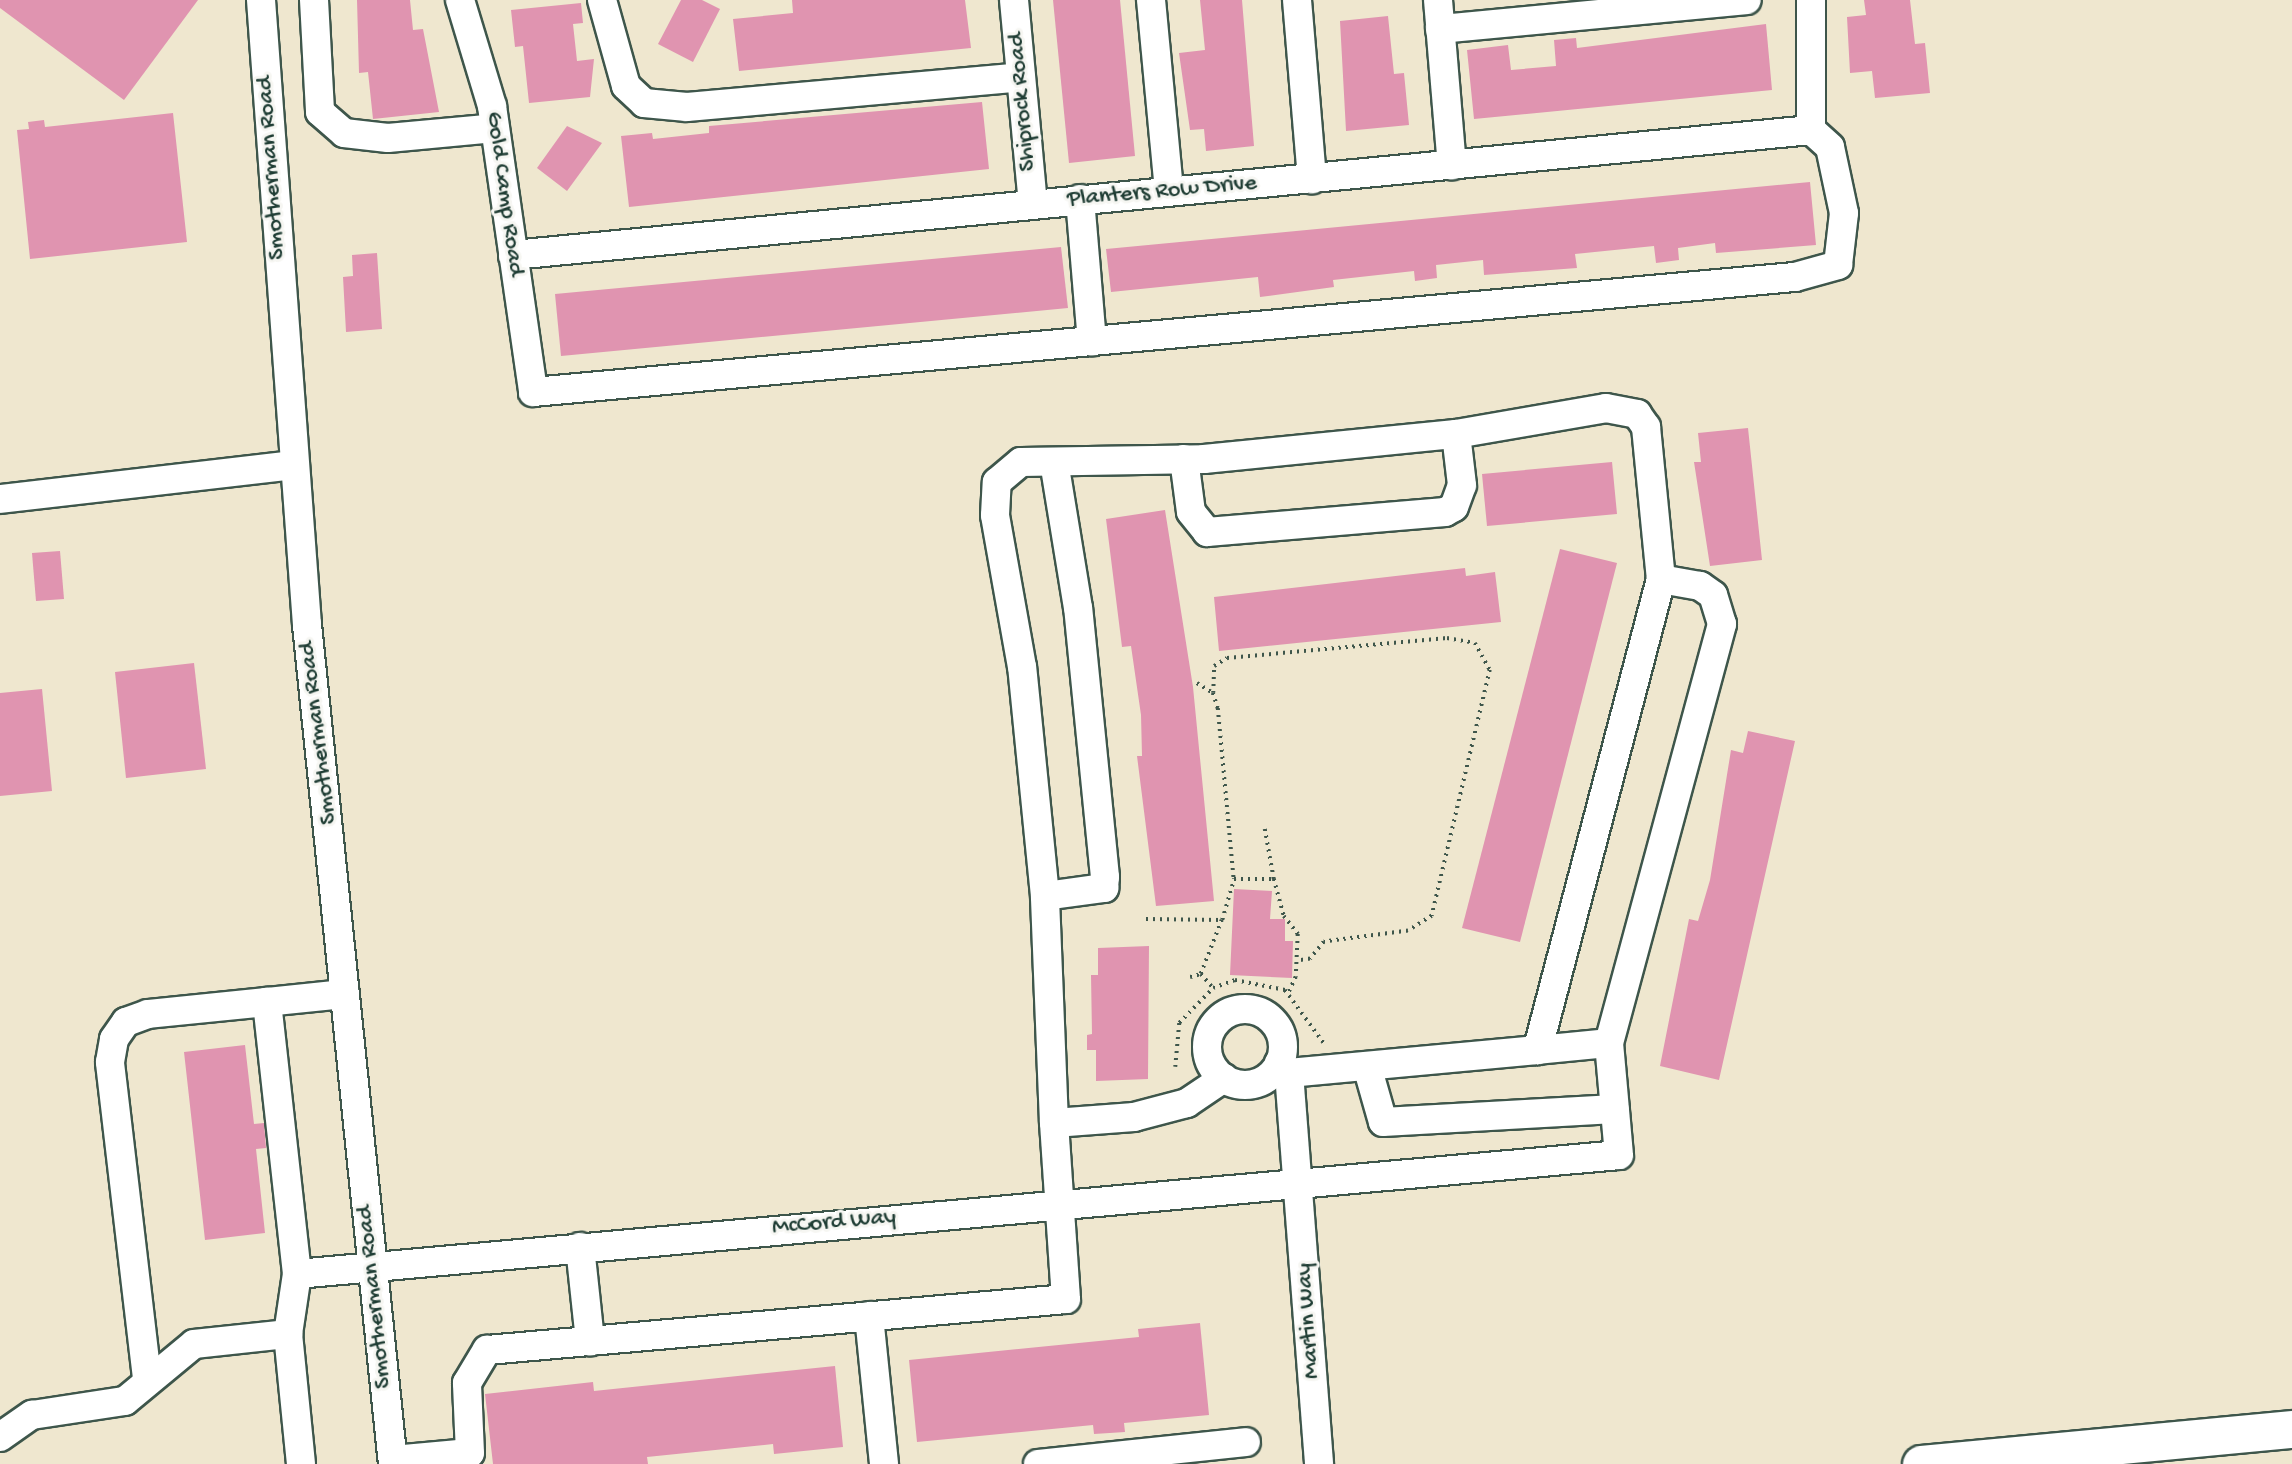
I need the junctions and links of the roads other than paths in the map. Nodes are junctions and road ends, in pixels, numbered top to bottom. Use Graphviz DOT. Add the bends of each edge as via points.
graph roads {
  1 [pos="261,0"];
  2 [pos="314,0"];
  3 [pos="460,0"];
  4 [pos="602,0"];
  5 [pos="1014,0"];
  6 [pos="1151,0"];
  7 [pos="1297,0"];
  8 [pos="1438,0"];
  9 [pos="1747,0"];
  10 [pos="1811,0"];
  11 [pos="1440,29"];
  12 [pos="1021,77"];
  13 [pos="495,128"];
  14 [pos="1811,130"];
  15 [pos="1452,165"];
  16 [pos="1312,179"];
  17 [pos="1169,191"];
  18 [pos="1080,199"];
  19 [pos="1032,203"];
  20 [pos="513,255"];
  21 [pos="1092,341"];
  22 [pos="1456,434"];
  23 [pos="1184,459"];
  24 [pos="1054,462"];
  25 [pos="293,465"];
  26 [pos="0,499"];
  27 [pos="1661,579"];
  28 [pos="1045,896"];
  29 [pos="345,994"];
  30 [pos="267,1002"];
  31 [pos="1609,1043"];
  32 [pos="1537,1050"];
  33 [pos="1367,1066"];
  34 [pos="1284,1068"];
  35 [pos="1224,1078"];
  36 [pos="1615,1109"];
  37 [pos="1054,1123"];
  38 [pos="1298,1179"];
  39 [pos="1060,1202"];
  40 [pos="580,1247"];
  41 [pos="370,1266"];
  42 [pos="297,1274"];
  43 [pos="869,1316"];
  44 [pos="288,1334"];
  45 [pos="590,1341"];
  46 [pos="147,1378"];
  47 [pos="2292,1429"];
  48 [pos="0,1437"];
  49 [pos="1246,1442"];
  50 [pos="471,1459"];
  51 [pos="393,1462"];
  52 [pos="301,1464"];
  53 [pos="884,1464"];
  54 [pos="1038,1464"];
  55 [pos="1319,1464"];
  56 [pos="1921,1464"];
  1 -- 25 [label="street, Smotherman Road"];
  2 -- 13 [label="street" via="320,112 344,133 388,138"];
  3 -- 13 [label="street, Gold Camp Road"];
  4 -- 12 [label="street" via="626,86 644,103 687,107"];
  5 -- 12 [label="street, Shiprock Road"];
  6 -- 17 [label="street"];
  7 -- 16 [label="street"];
  8 -- 11 [label="street"];
  9 -- 11 [label="street"];
  10 -- 14 [label="street"];
  11 -- 15 [label="street"];
  12 -- 19 [label="street, Shiprock Road"];
  13 -- 20 [label="street, Gold Camp Road"];
  14 -- 15 [label="street, Planters Row Drive"];
  14 -- 21 [label="street" via="1830,147 1844,214 1838,265 1795,277"];
  15 -- 16 [label="street, Planters Row Drive"];
  16 -- 17 [label="street, Planters Row Drive"];
  17 -- 18 [label="street, Planters Row Drive"];
  18 -- 19 [label="street, Planters Row Drive"];
  18 -- 21 [label="street"];
  19 -- 20 [label="street, Planters Row Drive"];
  20 -- 21 [label="street, Gold Camp Road" via="533,392"];
  22 -- 23 [label="street"];
  22 -- 23 [label="street" via="1462,485 1454,508 1445,512 1207,532 1191,512"];
  22 -- 27 [label="street" via="1606,408 1637,414 1646,427"];
  23 -- 24 [label="street"];
  24 -- 28 [label="street" via="1021,462 1007,471 994,499 1022,667"];
  24 -- 28 [label="street" via="1078,608 1105,877 1104,888"];
  25 -- 26 [label="street"];
  25 -- 29 [label="street, Smotherman Road"];
  27 -- 31 [label="street" via="1700,586 1713,595 1722,624"];
  27 -- 32 [label="street"];
  28 -- 37 [label="street"];
  29 -- 30 [label="street"];
  29 -- 41 [label="street, Smotherman Road"];
  30 -- 42 [label="street"];
  30 -- 46 [label="street" via="148,1014 126,1022 114,1039 110,1062"];
  31 -- 32 [label="street"];
  31 -- 36 [label="street"];
  32 -- 33 [label="street"];
  33 -- 34 [label="street"];
  33 -- 36 [label="street" via="1383,1122"];
  34 -- 35 [label="street" via="1255,1083"];
  34 -- 35 [label="street" via="1282,1041 1274,1022 1256,1010 1234,1010 1216,1021 1207,1041 1210,1062"];
  34 -- 38 [label="street, Martin Way"];
  35 -- 37 [label="street" via="1186,1103 1134,1116"];
  36 -- 38 [label="street, McCord Way" via="1619,1154 1428,1176"];
  37 -- 39 [label="street"];
  38 -- 39 [label="street, McCord Way"];
  38 -- 55 [label="street, Martin Way"];
  39 -- 40 [label="street, McCord Way"];
  39 -- 43 [label="street" via="1066,1299"];
  40 -- 41 [label="street, McCord Way"];
  40 -- 45 [label="street"];
  41 -- 42 [label="street, McCord Way"];
  41 -- 51 [label="street, Smotherman Road"];
  42 -- 44 [label="street"];
  43 -- 45 [label="street"];
  43 -- 53 [label="street"];
  44 -- 46 [label="street" via="194,1344"];
  44 -- 52 [label="street"];
  45 -- 50 [label="street" via="487,1350 467,1383"];
  46 -- 48 [label="street" via="125,1401 32,1415"];
  47 -- 56 [label="main road"];
  49 -- 54 [label="street"];
  50 -- 51 [label="street"];
}
